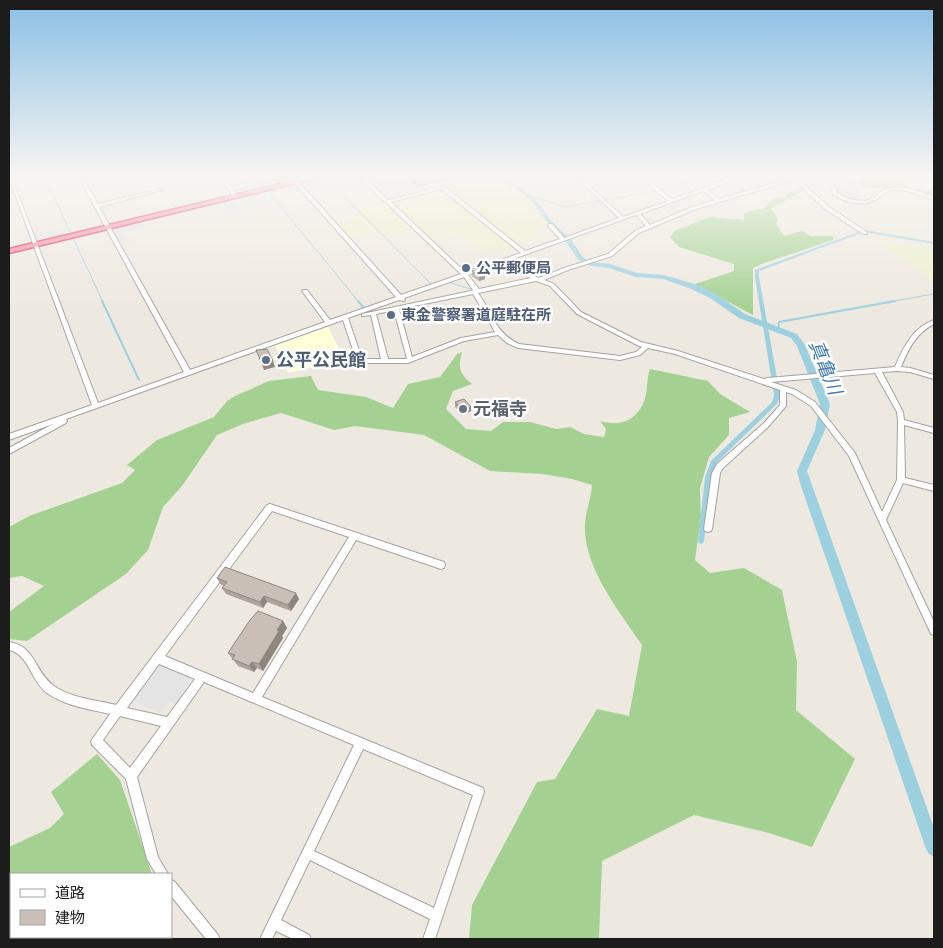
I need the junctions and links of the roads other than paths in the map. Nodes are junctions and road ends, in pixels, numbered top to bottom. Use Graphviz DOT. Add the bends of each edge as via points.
graph roads {
  1 [pos="27,222"];
  2 [pos="105,222"];
  3 [pos="128,222"];
  4 [pos="332,222"];
  5 [pos="409,222"];
  6 [pos="486,222"];
  7 [pos="611,222"];
  8 [pos="645,222"];
  9 [pos="660,222"];
  10 [pos="849,222"];
  11 [pos="550,225"];
  12 [pos="108,227"];
  13 [pos="649,227"];
  14 [pos="865,233"];
  15 [pos="563,240"];
  16 [pos="35,245"];
  17 [pos="9,251"];
  18 [pos="525,254"];
  19 [pos="497,263"];
  20 [pos="465,274"];
  21 [pos="538,280"];
  22 [pos="305,291"];
  23 [pos="476,291"];
  24 [pos="400,298"];
  25 [pos="407,306"];
  26 [pos="396,308"];
  27 [pos="361,312"];
  28 [pos="373,313"];
  29 [pos="345,317"];
  30 [pos="934,322"];
  31 [pos="329,323"];
  32 [pos="499,333"];
  33 [pos="645,347"];
  34 [pos="410,360"];
  35 [pos="346,361"];
  36 [pos="360,361"];
  37 [pos="385,361"];
  38 [pos="897,369"];
  39 [pos="877,370"];
  40 [pos="188,373"];
  41 [pos="934,378"];
  42 [pos="764,382"];
  43 [pos="783,389"];
  44 [pos="96,406"];
  45 [pos="74,414"];
  46 [pos="901,422"];
  47 [pos="934,430"];
  48 [pos="9,437"];
  49 [pos="9,451"];
  50 [pos="901,480"];
  51 [pos="934,488"];
  52 [pos="883,519"];
  53 [pos="708,529"];
  54 [pos="354,536"];
  55 [pos="441,565"];
  56 [pos="934,632"];
  57 [pos="9,646"];
  58 [pos="157,658"];
  59 [pos="202,677"];
  60 [pos="254,699"];
  61 [pos="118,710"];
  62 [pos="169,723"];
  63 [pos="360,743"];
  64 [pos="131,776"];
  65 [pos="307,853"];
  66 [pos="161,873"];
  67 [pos="172,887"];
  68 [pos="437,916"];
  69 [pos="274,923"];
  70 [pos="214,939"];
  71 [pos="266,939"];
  72 [pos="305,939"];
  73 [pos="429,939"];
  1 -- 16 [label="street"];
  2 -- 12 [label="street"];
  3 -- 12 [label="highway"];
  4 -- 24 [label="street"];
  5 -- 20 [label="street"];
  6 -- 18 [label="street"];
  7 -- 15 [label="street"];
  8 -- 13 [label="street"];
  9 -- 13 [label="street"];
  10 -- 14 [label="street"];
  11 -- 15 [label="street"];
  12 -- 16 [label="highway"];
  12 -- 40 [label="street"];
  13 -- 21 [label="street" via="637,232 610,255"];
  15 -- 18 [label="street"];
  16 -- 17 [label="highway"];
  16 -- 44 [label="street"];
  18 -- 19 [label="street"];
  19 -- 20 [label="street"];
  19 -- 21 [label="street"];
  20 -- 23 [label="street"];
  20 -- 24 [label="street"];
  21 -- 23 [label="street"];
  21 -- 33 [label="street" via="559,291 587,318"];
  22 -- 31 [label="street"];
  23 -- 25 [label="street"];
  23 -- 32 [label="street"];
  24 -- 25 [label="street"];
  24 -- 27 [label="street"];
  25 -- 26 [label="street"];
  26 -- 28 [label="street"];
  26 -- 34 [label="street"];
  27 -- 28 [label="street" via="364,315"];
  27 -- 29 [label="street"];
  28 -- 37 [label="street"];
  29 -- 31 [label="street"];
  29 -- 36 [label="street"];
  30 -- 38 [label="street" via="923,326 914,336"];
  31 -- 40 [label="street"];
  32 -- 33 [label="street" via="510,342 528,348 620,358 638,354"];
  32 -- 34 [label="street" via="463,339"];
  33 -- 42 [label="street" via="676,352"];
  34 -- 37 [label="street"];
  35 -- 36 [label="street"];
  36 -- 37 [label="street"];
  38 -- 39 [label="street"];
  38 -- 41 [label="street"];
  39 -- 42 [label="street"];
  39 -- 46 [label="street" via="900,412"];
  40 -- 44 [label="street"];
  42 -- 43 [label="street"];
  43 -- 52 [label="street" via="802,396 817,409 852,456"];
  43 -- 53 [label="street" via="783,406 730,455 716,474"];
  44 -- 45 [label="street"];
  45 -- 48 [label="street"];
  45 -- 49 [label="street"];
  46 -- 47 [label="street"];
  46 -- 50 [label="street"];
  50 -- 51 [label="street"];
  50 -- 52 [label="street"];
  52 -- 56 [label="street"];
  54 -- 55 [label="street"];
  54 -- 58 [label="street" via="270,507"];
  54 -- 60 [label="street"];
  57 -- 61 [label="street" via="22,650 44,684 55,693"];
  58 -- 59 [label="street"];
  58 -- 61 [label="street"];
  59 -- 60 [label="street"];
  59 -- 62 [label="street"];
  60 -- 63 [label="street"];
  61 -- 62 [label="street"];
  61 -- 64 [label="street" via="96,741"];
  62 -- 64 [label="street"];
  63 -- 65 [label="street"];
  63 -- 68 [label="street" via="479,792"];
  64 -- 66 [label="street" via="153,859"];
  65 -- 68 [label="street"];
  65 -- 69 [label="street"];
  67 -- 70 [label="street"];
  68 -- 73 [label="street"];
  69 -- 71 [label="street"];
  69 -- 72 [label="street"];
}
